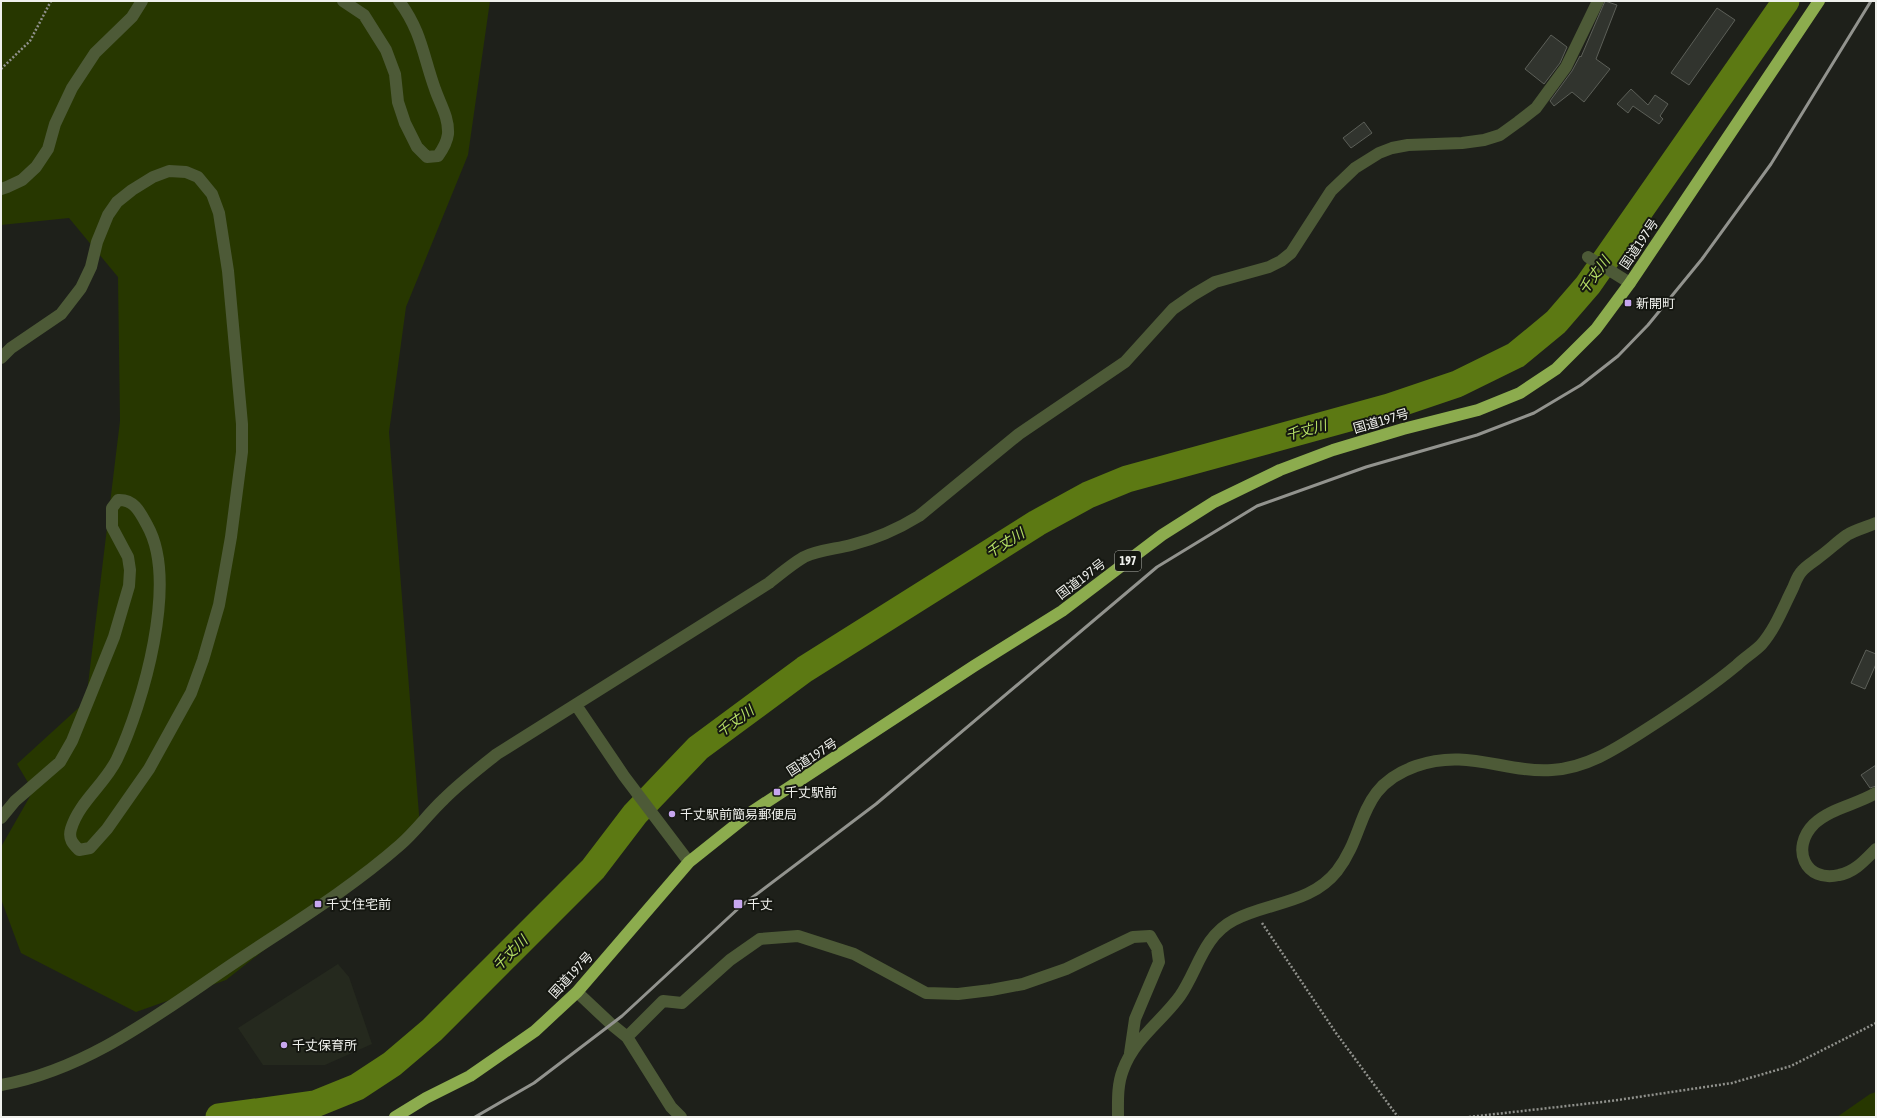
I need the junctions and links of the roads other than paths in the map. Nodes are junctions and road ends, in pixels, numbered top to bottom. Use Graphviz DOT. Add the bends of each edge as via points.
graph roads {
  1 [pos="142,1"];
  2 [pos="343,1"];
  3 [pos="399,1"];
  4 [pos="1598,1"];
  5 [pos="1819,1"];
  6 [pos="1,189"];
  7 [pos="1588,256"];
  8 [pos="1630,283"];
  9 [pos="1,358"];
  10 [pos="1876,523"];
  11 [pos="576,705"];
  12 [pos="1876,793"];
  13 [pos="1,818"];
  14 [pos="1876,849"];
  15 [pos="689,862"];
  16 [pos="577,992"];
  17 [pos="627,1037"];
  18 [pos="1130,1054"];
  19 [pos="1,1084"];
  20 [pos="395,1117"];
  21 [pos="681,1117"];
  22 [pos="1118,1117"];
  1 -- 6 [label="street" via="132,18 96,53 72,88 55,124 48,149 36,167 22,180"];
  2 -- 3 [label="street" via="364,15 386,50 395,74 398,102 417,147 427,157 438,156 445,146 448,133 446,120 421,41 409,14"];
  4 -- 11 [label="street" via="1566,67 1550,91 1536,108 1500,135 1462,144 1408,145 1379,153 1355,168 1331,191 1291,253 1281,261 1269,267 1216,282 1173,309 1125,362 1019,434 919,516 878,536 816,552 804,558 769,583"];
  5 -- 8 [label="highway, 国道197号 / 197"];
  7 -- 8 [label="street"];
  8 -- 15 [label="highway, 国道197号 / 197" via="1596,329 1556,369 1520,393 1478,410 1333,450 1280,470 1214,502 1162,535 1062,611 753,811"];
  9 -- 13 [label="street" via="11,348 61,314 81,288 91,267 97,242 108,215 118,202 153,177 169,171 186,172 198,177 212,194 219,214 228,271 242,424 242,452 231,537 218,605 203,660 191,693 149,769 107,829 90,848 79,850 70,840 70,831 76,816 116,760 135,712 155,636 160,584 156,548 148,526 133,503 126,499 118,500 112,508 112,527 128,557 130,570 129,586 114,637 72,741 60,762 15,801"];
  10 -- 18 [label="street" via="1848,534 1801,572 1761,645 1719,680 1598,759 1565,769 1532,770 1457,759 1429,763 1400,774 1375,794 1365,810 1348,853 1325,882 1295,900 1253,911 1231,921 1218,931 1205,947 1171,1008 1144,1035"];
  11 -- 15 [label="street" via="624,776"];
  11 -- 19 [label="street" via="497,754 442,800 417,830 377,864 297,922 111,1045 83,1059 23,1081"];
  12 -- 14 [label="street" via="1826,814 1805,836 1802,848 1803,860 1811,870 1819,876 1828,877 1852,870"];
  15 -- 16 [label="highway, 国道197号 / 197"];
  16 -- 17 [label="street"];
  16 -- 20 [label="highway, 国道197号 / 197" via="535,1031 470,1076"];
  17 -- 18 [label="street" via="663,1001 682,1003 730,960 760,939 798,936 854,954 926,993 958,994 1023,984 1066,969 1133,937 1150,936 1157,948 1159,962 1134,1019"];
  17 -- 21 [label="street" via="671,1107"];
  18 -- 22 [label="street" via="1118,1090"];
}
